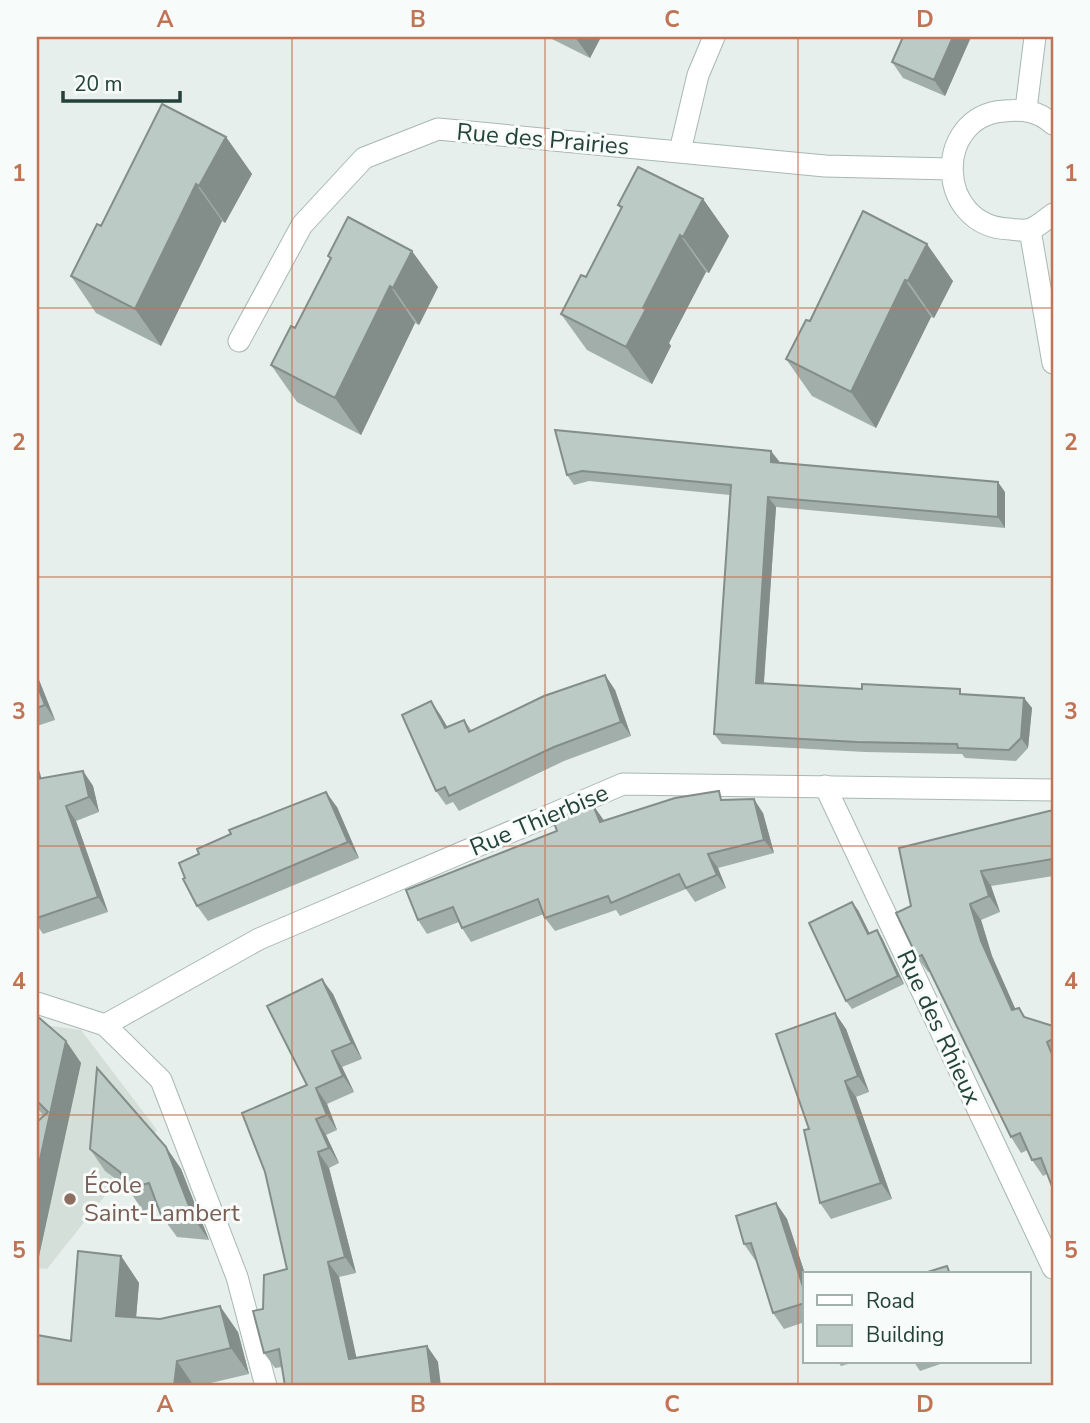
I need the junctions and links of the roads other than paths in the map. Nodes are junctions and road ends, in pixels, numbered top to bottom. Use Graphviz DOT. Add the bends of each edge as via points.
graph roads {
  1 [pos="714,37"];
  2 [pos="1035,37"];
  3 [pos="1026,109"];
  4 [pos="1053,124"];
  5 [pos="680,151"];
  6 [pos="950,169"];
  7 [pos="1053,214"];
  8 [pos="1030,230"];
  9 [pos="239,341"];
  10 [pos="1053,363"];
  11 [pos="825,786"];
  12 [pos="1053,790"];
  13 [pos="37,1003"];
  14 [pos="105,1025"];
  15 [pos="1053,1268"];
  16 [pos="266,1386"];
  1 -- 5 [label="street" via="698,75"];
  2 -- 3 [label="street"];
  3 -- 4 [label="street"];
  3 -- 6 [label="street" via="990,112 961,134"];
  5 -- 6 [label="street, Rue des Prairies" via="825,166"];
  5 -- 9 [label="street, Rue des Prairies" via="438,129 365,158 302,225"];
  6 -- 8 [label="street" via="961,206 991,229"];
  7 -- 8 [label="street"];
  8 -- 10 [label="street"];
  11 -- 12 [label="street, Rue Thierbise"];
  11 -- 14 [label="street, Rue Thierbise" via="623,784 259,939"];
  11 -- 15 [label="street, Rue des Rhieux"];
  13 -- 14 [label="street"];
  14 -- 16 [label="street" via="161,1080 237,1277"];
}
